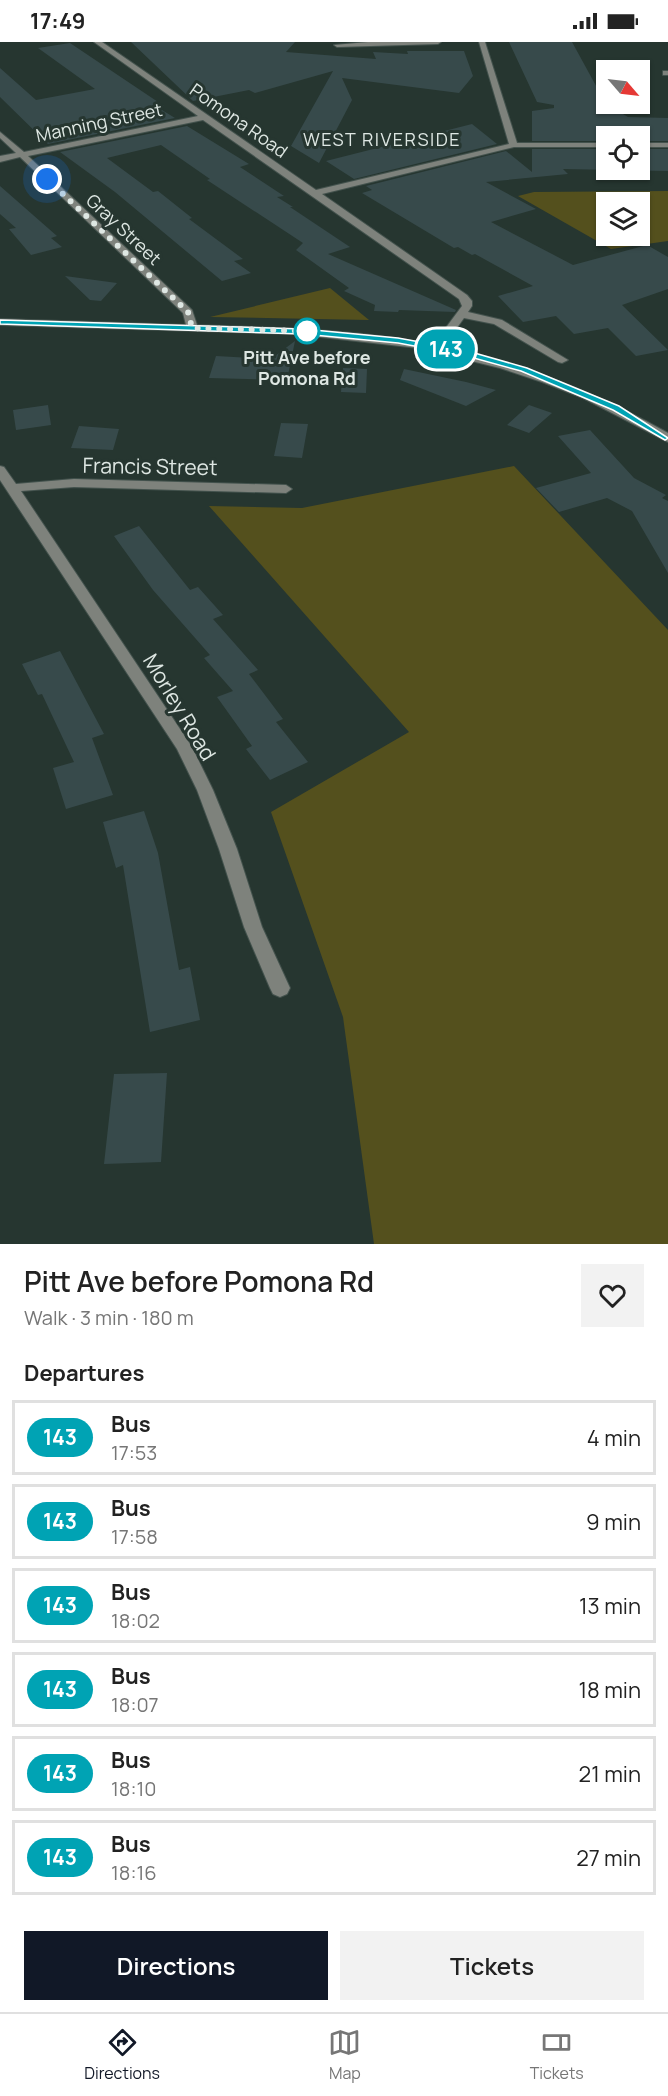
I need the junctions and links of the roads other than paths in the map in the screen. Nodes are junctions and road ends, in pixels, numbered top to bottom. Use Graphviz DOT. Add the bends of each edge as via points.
graph roads {
  1 [pos="96,42"];
  2 [pos="438,42"];
  3 [pos="482,42"];
  4 [pos="337,45"];
  5 [pos="206,117"];
  6 [pos="0,134"];
  7 [pos="514,145"];
  8 [pos="596,145"];
  9 [pos="650,145"];
  10 [pos="668,145"];
  11 [pos="23,155"];
  12 [pos="0,159"];
  13 [pos="316,194"];
  14 [pos="462,314"];
  15 [pos="0,322"];
  16 [pos="192,328"];
  17 [pos="436,348"];
  18 [pos="562,360"];
  19 [pos="668,438"];
  20 [pos="0,470"];
  21 [pos="13,488"];
  22 [pos="286,489"];
  23 [pos="280,988"];
  1 -- 5 [label="street, Pomona Road"];
  2 -- 4 [label="street"];
  3 -- 7 [label="street"];
  5 -- 11 [label="street, Manning Street"];
  5 -- 13 [label="street, Pomona Road"];
  6 -- 11 [label="street, Gray Street"];
  7 -- 8 [label="street"];
  7 -- 13 [label="street"];
  9 -- 10 [label="street"];
  11 -- 12 [label="street, Manning Street"];
  11 -- 16 [label="street, Gray Street" via="188,312"];
  13 -- 14 [label="street, Pomona Road" via="463,297 467,301"];
  14 -- 17 [label="street"];
  14 -- 18 [label="street" via="498,322"];
  15 -- 16 [label="street"];
  16 -- 17 [label="street" via="326,332"];
  17 -- 19 [label="street" via="495,361 556,382 616,408"];
  20 -- 21 [label="street, Morley Road"];
  21 -- 22 [label="street, Francis Street" via="74,483"];
  21 -- 23 [label="street, Morley Road" via="184,747 228,849 253,927"];
}
